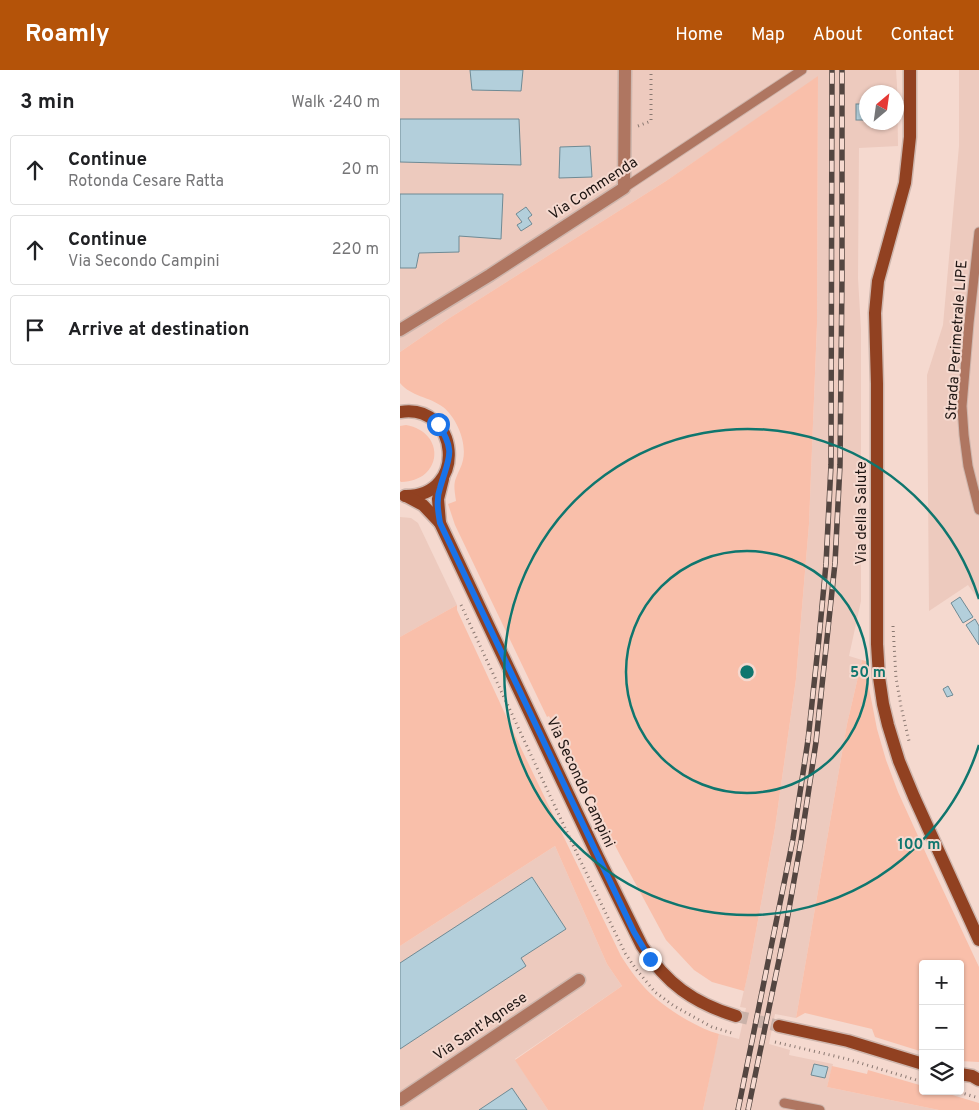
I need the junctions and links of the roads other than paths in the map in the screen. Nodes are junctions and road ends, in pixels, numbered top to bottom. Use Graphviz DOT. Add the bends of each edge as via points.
graph roads {
  1 [pos="625,70"];
  2 [pos="802,70"];
  3 [pos="910,70"];
  4 [pos="624,188"];
  5 [pos="979,232"];
  6 [pos="400,330"];
  7 [pos="402,410"];
  8 [pos="446,472"];
  9 [pos="403,496"];
  10 [pos="979,510"];
  11 [pos="440,523"];
  12 [pos="979,940"];
  13 [pos="579,980"];
  14 [pos="736,1016"];
  15 [pos="779,1026"];
  16 [pos="919,1063"];
  17 [pos="400,1100"];
  18 [pos="784,1103"];
  19 [pos="820,1110"];
  1 -- 4 [label="street"];
  2 -- 4 [label="lane, Via Commenda"];
  3 -- 12 [label="street, Via della Salute" via="910,137 905,183 880,272 875,313 879,677 899,761"];
  4 -- 6 [label="street, Via Commenda"];
  5 -- 10 [label="lane, Strada Perimetrale LIPE" via="962,406 968,466"];
  7 -- 8 [label="street, Via Secondo Campini" via="428,416 438,424 449,447"];
  8 -- 9 [label="street" via="430,490"];
  8 -- 11 [label="street, Via Secondo Campini" via="438,499"];
  9 -- 11 [label="street, Via Secondo Campini" via="423,505"];
  11 -- 14 [label="street, Via Secondo Campini" via="642,946 667,978 684,992 717,1010"];
  13 -- 17 [label="street, Via Sant'Agnese"];
  15 -- 16 [label="street" via="848,1041"];
  18 -- 19 [label="lane"];
}
